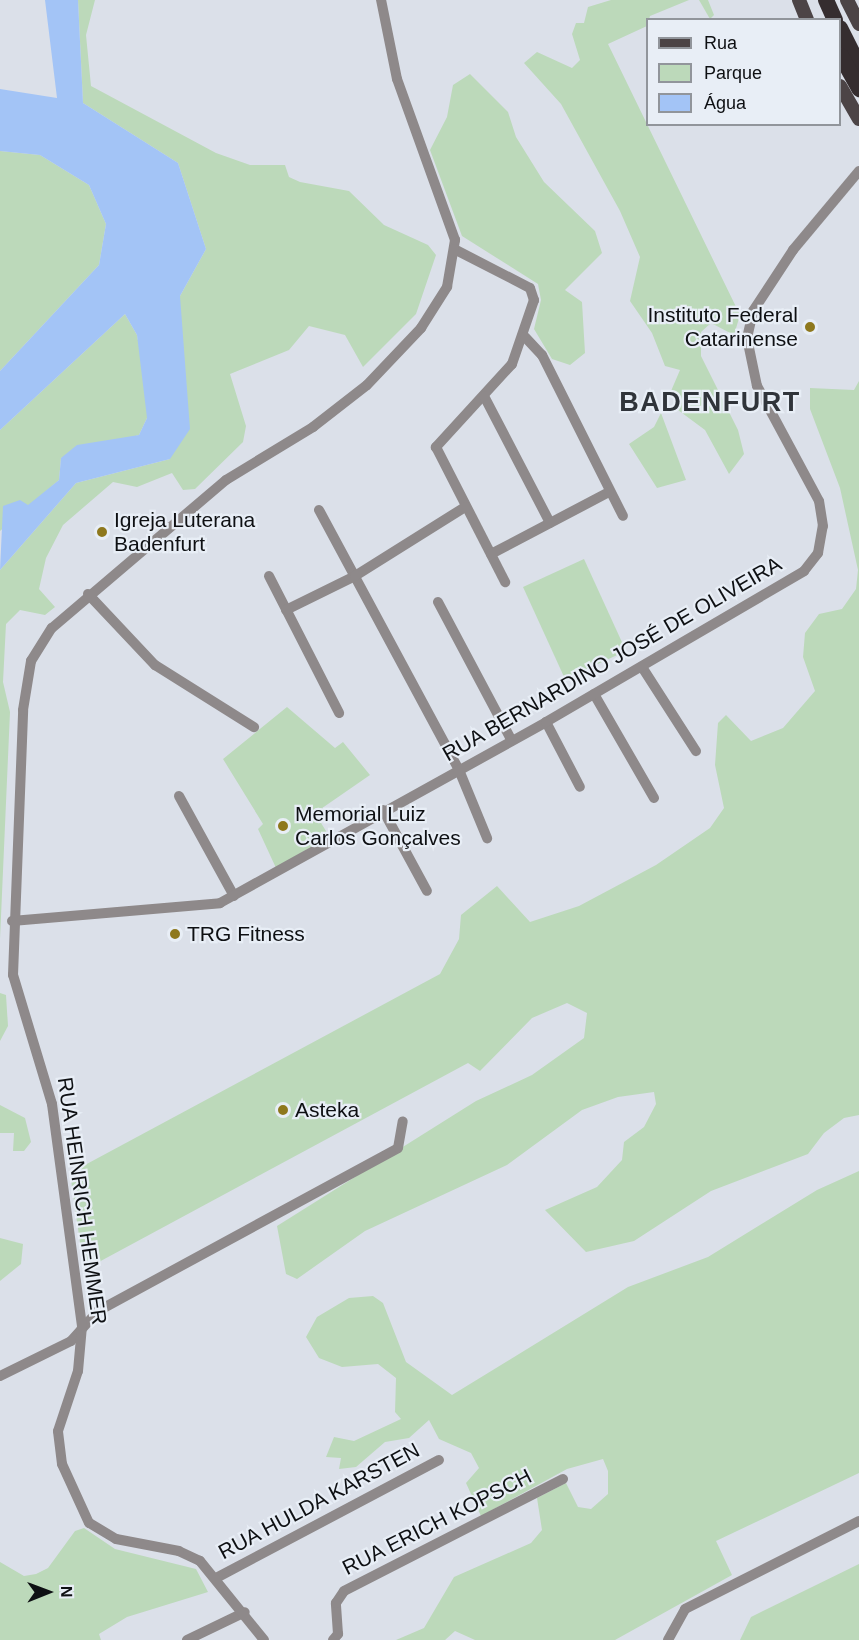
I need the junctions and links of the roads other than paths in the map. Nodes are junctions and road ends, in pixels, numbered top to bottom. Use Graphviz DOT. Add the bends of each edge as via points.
graph roads {
  1 [pos="381,0"];
  2 [pos="799,0"];
  3 [pos="814,0"];
  4 [pos="826,0"];
  5 [pos="847,0"];
  6 [pos="806,18"];
  7 [pos="822,18"];
  8 [pos="834,18"];
  9 [pos="859,24"];
  10 [pos="841,30"];
  11 [pos="841,54"];
  12 [pos="859,66"];
  13 [pos="841,88"];
  14 [pos="859,88"];
  15 [pos="859,119"];
  16 [pos="859,171"];
  17 [pos="456,250"];
  18 [pos="525,338"];
  19 [pos="484,396"];
  20 [pos="609,492"];
  21 [pos="465,507"];
  22 [pos="319,510"];
  23 [pos="623,516"];
  24 [pos="550,523"];
  25 [pos="491,554"];
  26 [pos="269,576"];
  27 [pos="355,576"];
  28 [pos="505,582"];
  29 [pos="88,594"];
  30 [pos="438,602"];
  31 [pos="286,610"];
  32 [pos="642,667"];
  33 [pos="594,694"];
  34 [pos="339,713"];
  35 [pos="546,722"];
  36 [pos="254,727"];
  37 [pos="512,741"];
  38 [pos="696,751"];
  39 [pos="459,770"];
  40 [pos="580,787"];
  41 [pos="179,796"];
  42 [pos="654,798"];
  43 [pos="383,810"];
  44 [pos="487,838"];
  45 [pos="427,891"];
  46 [pos="234,896"];
  47 [pos="12,921"];
  48 [pos="403,1121"];
  49 [pos="82,1326"];
  50 [pos="0,1376"];
  51 [pos="439,1460"];
  52 [pos="563,1479"];
  53 [pos="859,1521"];
  54 [pos="218,1577"];
  55 [pos="245,1612"];
  56 [pos="186,1640"];
  57 [pos="264,1640"];
  58 [pos="333,1640"];
  59 [pos="668,1640"];
  1 -- 17 [label="street" via="397,80"];
  2 -- 6 [label="main road"];
  3 -- 7 [label="highway"];
  4 -- 8 [label="highway"];
  5 -- 9 [label="main road"];
  10 -- 12 [label="highway"];
  11 -- 14 [label="highway"];
  13 -- 15 [label="main road"];
  16 -- 32 [label="street, RUA BERNARDINO JOSÉ DE OLIVEIRA" via="788,258 753,311 747,338 757,386 819,501 823,526 818,553 804,571"];
  17 -- 18 [label="street" via="530,288 534,300"];
  17 -- 29 [label="street, RUA HEINRICH HEMMER" via="436,308 367,385 313,427 226,480"];
  18 -- 19 [label="street" via="512,364"];
  18 -- 20 [label="street" via="542,355"];
  19 -- 21 [label="street" via="436,447"];
  19 -- 24 [label="street"];
  20 -- 23 [label="street"];
  20 -- 24 [label="street"];
  21 -- 25 [label="street"];
  21 -- 27 [label="street"];
  22 -- 27 [label="street"];
  24 -- 25 [label="street"];
  25 -- 28 [label="street"];
  26 -- 31 [label="street"];
  27 -- 31 [label="street"];
  27 -- 39 [label="street"];
  29 -- 36 [label="street" via="155,665"];
  29 -- 47 [label="street, RUA HEINRICH HEMMER" via="39,645 28,673"];
  30 -- 37 [label="street"];
  31 -- 34 [label="street"];
  32 -- 33 [label="street, RUA BERNARDINO JOSÉ DE OLIVEIRA"];
  32 -- 38 [label="street"];
  33 -- 35 [label="street, RUA BERNARDINO JOSÉ DE OLIVEIRA"];
  33 -- 42 [label="street"];
  35 -- 37 [label="street, RUA BERNARDINO JOSÉ DE OLIVEIRA"];
  35 -- 40 [label="street"];
  37 -- 39 [label="street, RUA BERNARDINO JOSÉ DE OLIVEIRA"];
  39 -- 43 [label="street, RUA BERNARDINO JOSÉ DE OLIVEIRA"];
  39 -- 44 [label="street"];
  41 -- 46 [label="street"];
  43 -- 45 [label="street"];
  43 -- 46 [label="street, RUA BERNARDINO JOSÉ DE OLIVEIRA"];
  46 -- 47 [label="street, RUA BERNARDINO JOSÉ DE OLIVEIRA" via="220,903"];
  47 -- 49 [label="street, RUA HEINRICH HEMMER" via="13,975 52,1104"];
  48 -- 49 [label="street" via="398,1148 98,1311"];
  49 -- 50 [label="street" via="70,1341"];
  49 -- 54 [label="street, RUA HEINRICH HEMMER" via="78,1371 58,1431 62,1464 81,1513 102,1533 179,1551"];
  51 -- 54 [label="street, RUA HULDA KARSTEN"];
  52 -- 58 [label="street, RUA ERICH KOPSCH" via="344,1591 336,1603 338,1634"];
  53 -- 59 [label="street" via="686,1609"];
  54 -- 55 [label="street, RUA HEINRICH HEMMER"];
  55 -- 56 [label="street"];
  55 -- 57 [label="street, RUA HEINRICH HEMMER"];
}
